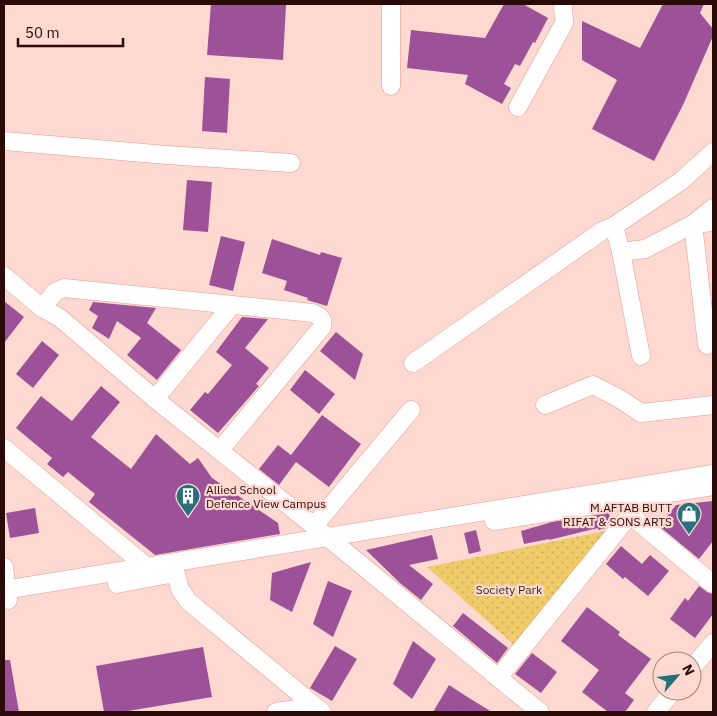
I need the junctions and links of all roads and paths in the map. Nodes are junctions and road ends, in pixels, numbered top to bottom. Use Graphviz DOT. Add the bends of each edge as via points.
graph roads {
  1 [pos="391,4"];
  2 [pos="563,4"];
  3 [pos="392,86"];
  4 [pos="518,107"];
  5 [pos="4,141"];
  6 [pos="713,152"];
  7 [pos="291,163"];
  8 [pos="713,208"];
  9 [pos="713,222"];
  10 [pos="693,224"];
  11 [pos="614,226"];
  12 [pos="621,252"];
  13 [pos="4,276"];
  14 [pos="231,306"];
  15 [pos="42,308"];
  16 [pos="707,345"];
  17 [pos="641,356"];
  18 [pos="412,363"];
  19 [pos="155,399"];
  20 [pos="545,405"];
  21 [pos="713,405"];
  22 [pos="411,410"];
  23 [pos="4,448"];
  24 [pos="220,450"];
  25 [pos="713,474"];
  26 [pos="713,486"];
  27 [pos="645,491"];
  28 [pos="629,507"];
  29 [pos="314,526"];
  30 [pos="334,542"];
  31 [pos="4,567"];
  32 [pos="174,568"];
  33 [pos="149,573"];
  34 [pos="713,584"];
  35 [pos="6,595"];
  36 [pos="713,643"];
  37 [pos="702,656"];
  38 [pos="498,678"];
  39 [pos="307,700"];
  40 [pos="665,701"];
  41 [pos="276,712"];
  42 [pos="322,712"];
  43 [pos="540,712"];
  44 [pos="656,712"];
  1 -- 3 [label="street"];
  2 -- 4 [label="street" via="564,23"];
  5 -- 7 [label="street"];
  6 -- 11 [label="street" via="681,181"];
  8 -- 10 [label="street"];
  9 -- 10 [label="street"];
  10 -- 12 [label="street" via="644,249"];
  10 -- 16 [label="street"];
  11 -- 12 [label="street"];
  11 -- 18 [label="street" via="602,231"];
  12 -- 17 [label="street"];
  13 -- 15 [label="street"];
  14 -- 15 [label="street" via="64,288 55,292"];
  14 -- 19 [label="street"];
  14 -- 24 [label="street" via="313,313 323,323"];
  15 -- 19 [label="street" via="60,318"];
  19 -- 24 [label="street"];
  20 -- 21 [label="street" via="593,385 641,414"];
  22 -- 29 [label="street"];
  23 -- 33 [label="street"];
  24 -- 29 [label="street"];
  25 -- 27 [label="street"];
  26 -- 27 [label="street"];
  27 -- 28 [label="street"];
  27 -- 30 [label="street"];
  28 -- 30 [label="street"];
  28 -- 34 [label="street"];
  28 -- 38 [label="street"];
  29 -- 30 [label="street"];
  30 -- 32 [label="street"];
  30 -- 38 [label="street"];
  31 -- 35 [label="street"];
  32 -- 33 [label="street"];
  32 -- 39 [label="street" via="180,589 188,601"];
  33 -- 35 [label="street"];
  36 -- 37 [label="street"];
  38 -- 43 [label="street"];
  39 -- 41 [label="street" via="297,709"];
  39 -- 42 [label="street"];
  40 -- 44 [label="street"];
}
